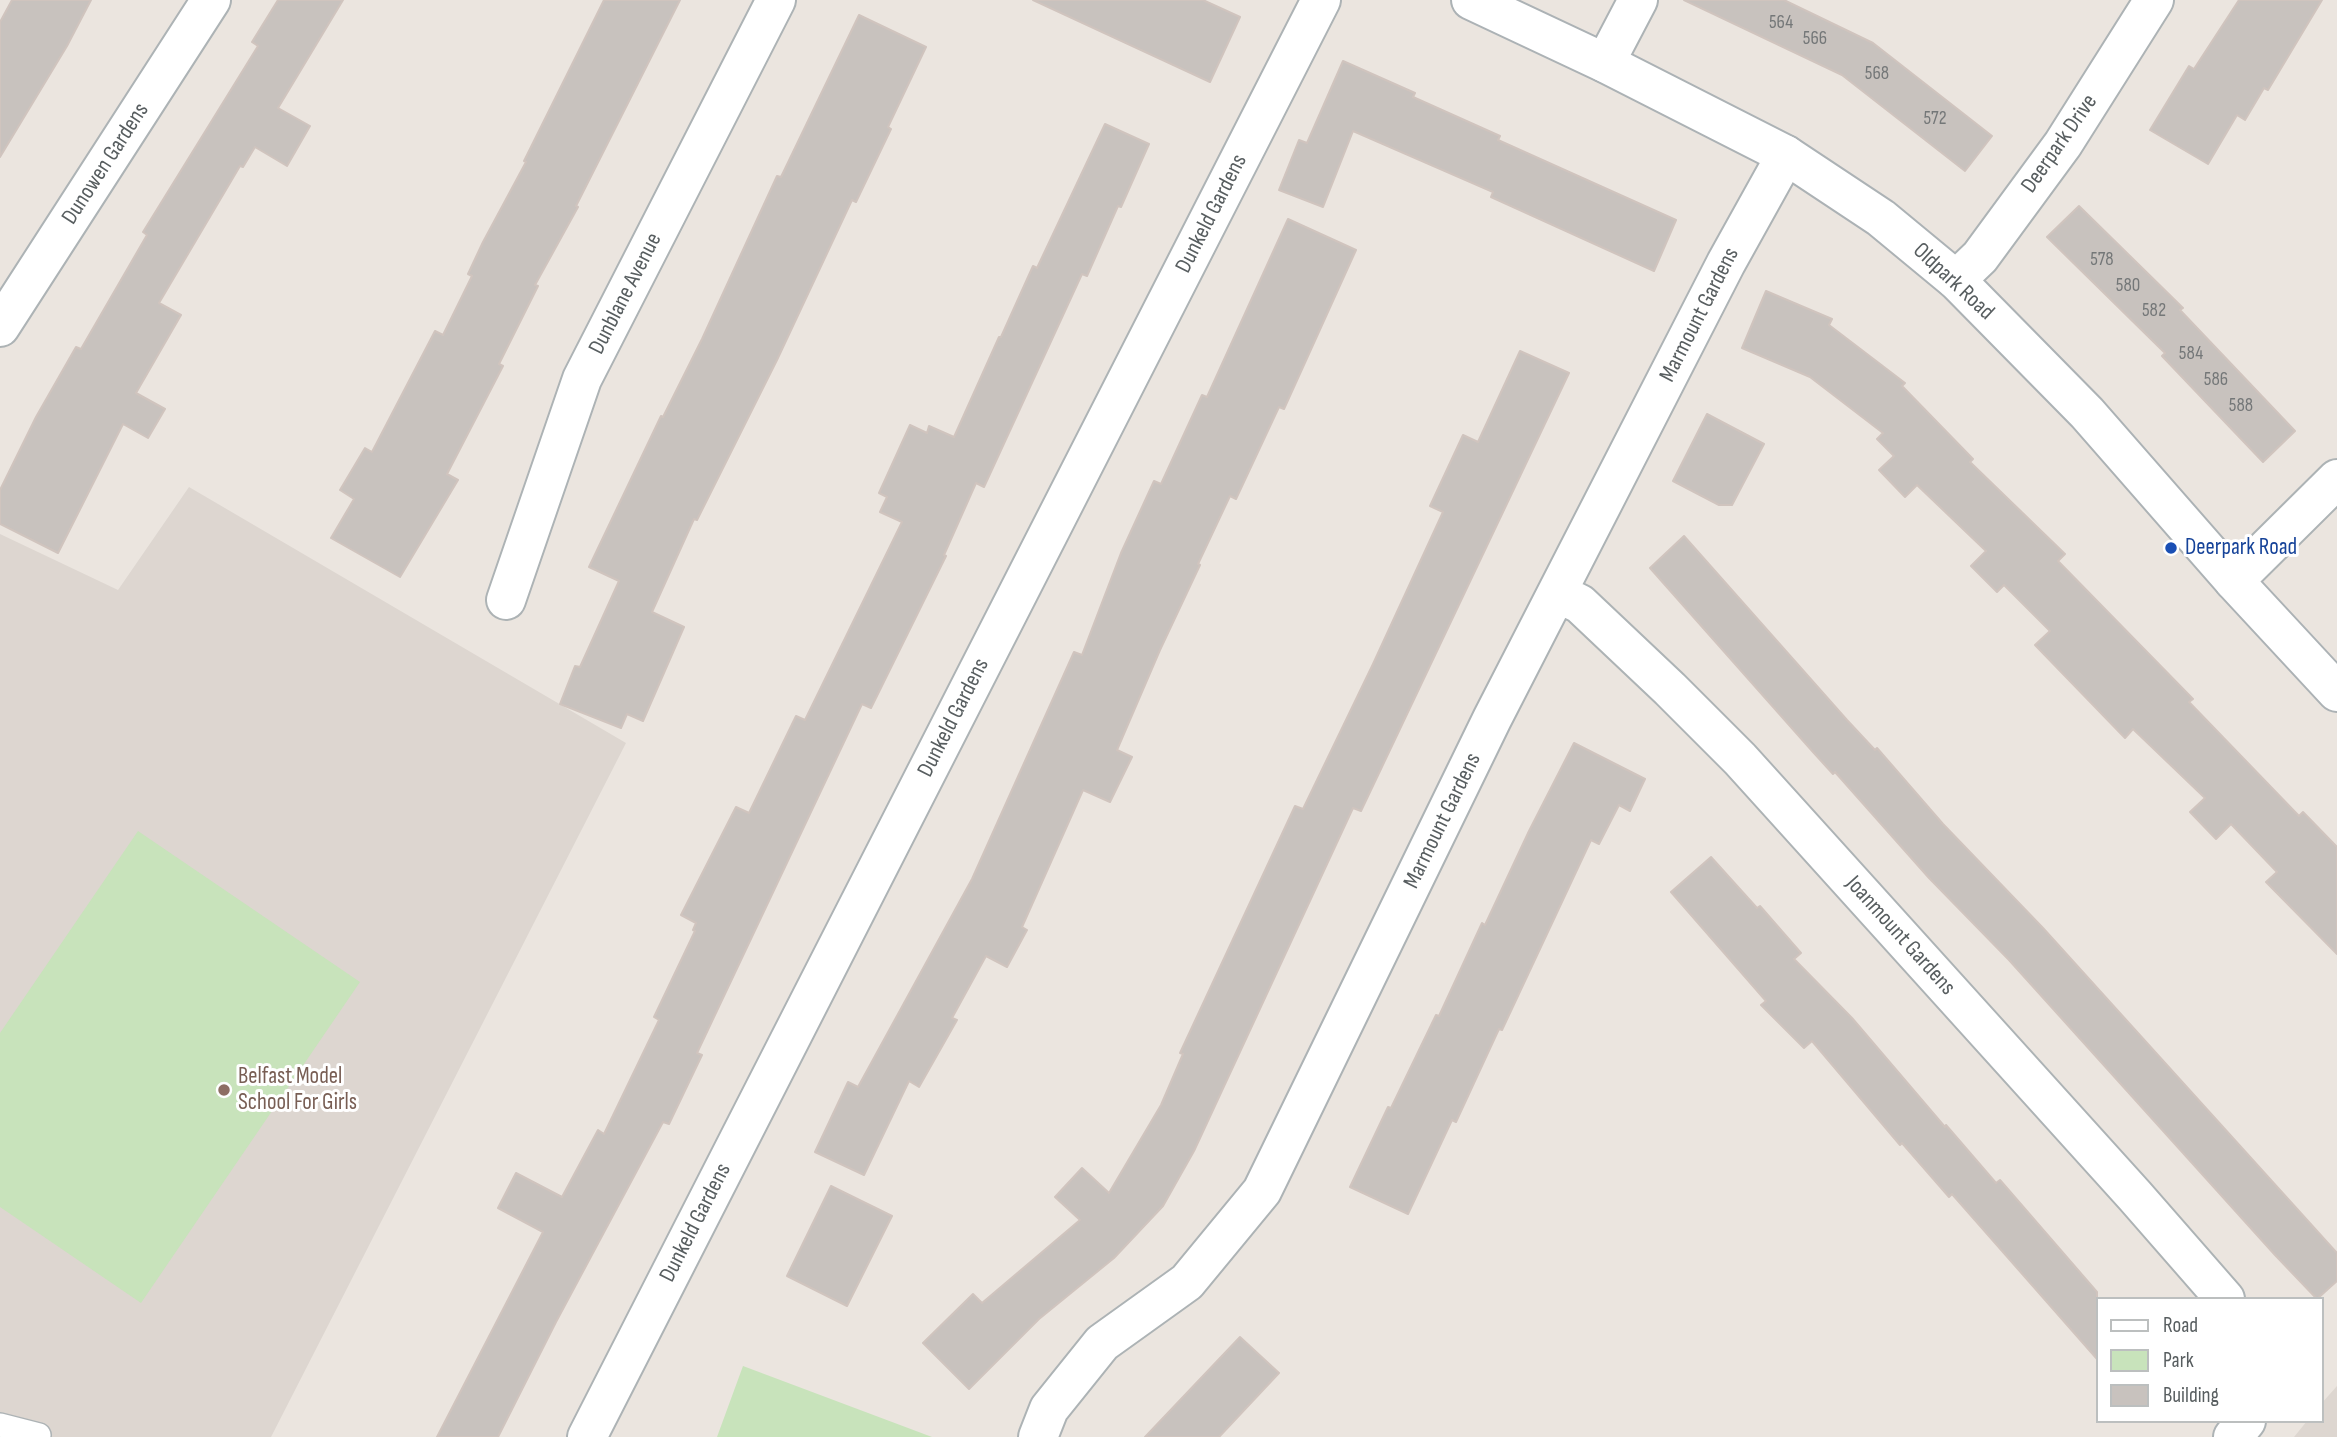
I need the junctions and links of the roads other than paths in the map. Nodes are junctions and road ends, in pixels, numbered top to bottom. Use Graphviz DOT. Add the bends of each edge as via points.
graph roads {
  1 [pos="211,0"];
  2 [pos="776,0"];
  3 [pos="1321,0"];
  4 [pos="1471,0"];
  5 [pos="1638,0"];
  6 [pos="2154,0"];
  7 [pos="1605,63"];
  8 [pos="1786,155"];
  9 [pos="1956,280"];
  10 [pos="0,327"];
  11 [pos="2337,479"];
  12 [pos="2234,581"];
  13 [pos="1558,593"];
  14 [pos="506,600"];
  15 [pos="2337,692"];
  16 [pos="2223,1297"];
  17 [pos="2244,1423"];
  18 [pos="0,1425"];
  19 [pos="39,1435"];
  20 [pos="587,1437"];
  21 [pos="1038,1437"];
  22 [pos="2233,1437"];
  1 -- 10 [label="street, Dunowen Gardens"];
  2 -- 14 [label="street, Dunblane Avenue" via="582,379"];
  3 -- 20 [label="street, Dunkeld Gardens"];
  4 -- 7 [label="street, Oldpark Road"];
  5 -- 7 [label="street"];
  6 -- 9 [label="street, Deerpark Drive" via="2063,144 1980,257"];
  7 -- 8 [label="street, Oldpark Road"];
  8 -- 9 [label="street, Oldpark Road" via="1881,218"];
  8 -- 13 [label="street, Marmount Gardens"];
  9 -- 12 [label="street, Oldpark Road" via="2087,414"];
  11 -- 12 [label="street"];
  12 -- 15 [label="street, Oldpark Road"];
  13 -- 16 [label="street, Joanmount Gardens" via="1580,604 1740,759"];
  13 -- 21 [label="street, Marmount Gardens" via="1262,1191 1187,1282 1102,1343 1049,1409"];
  17 -- 22 [label="street"];
  18 -- 19 [label="lane"];
}
